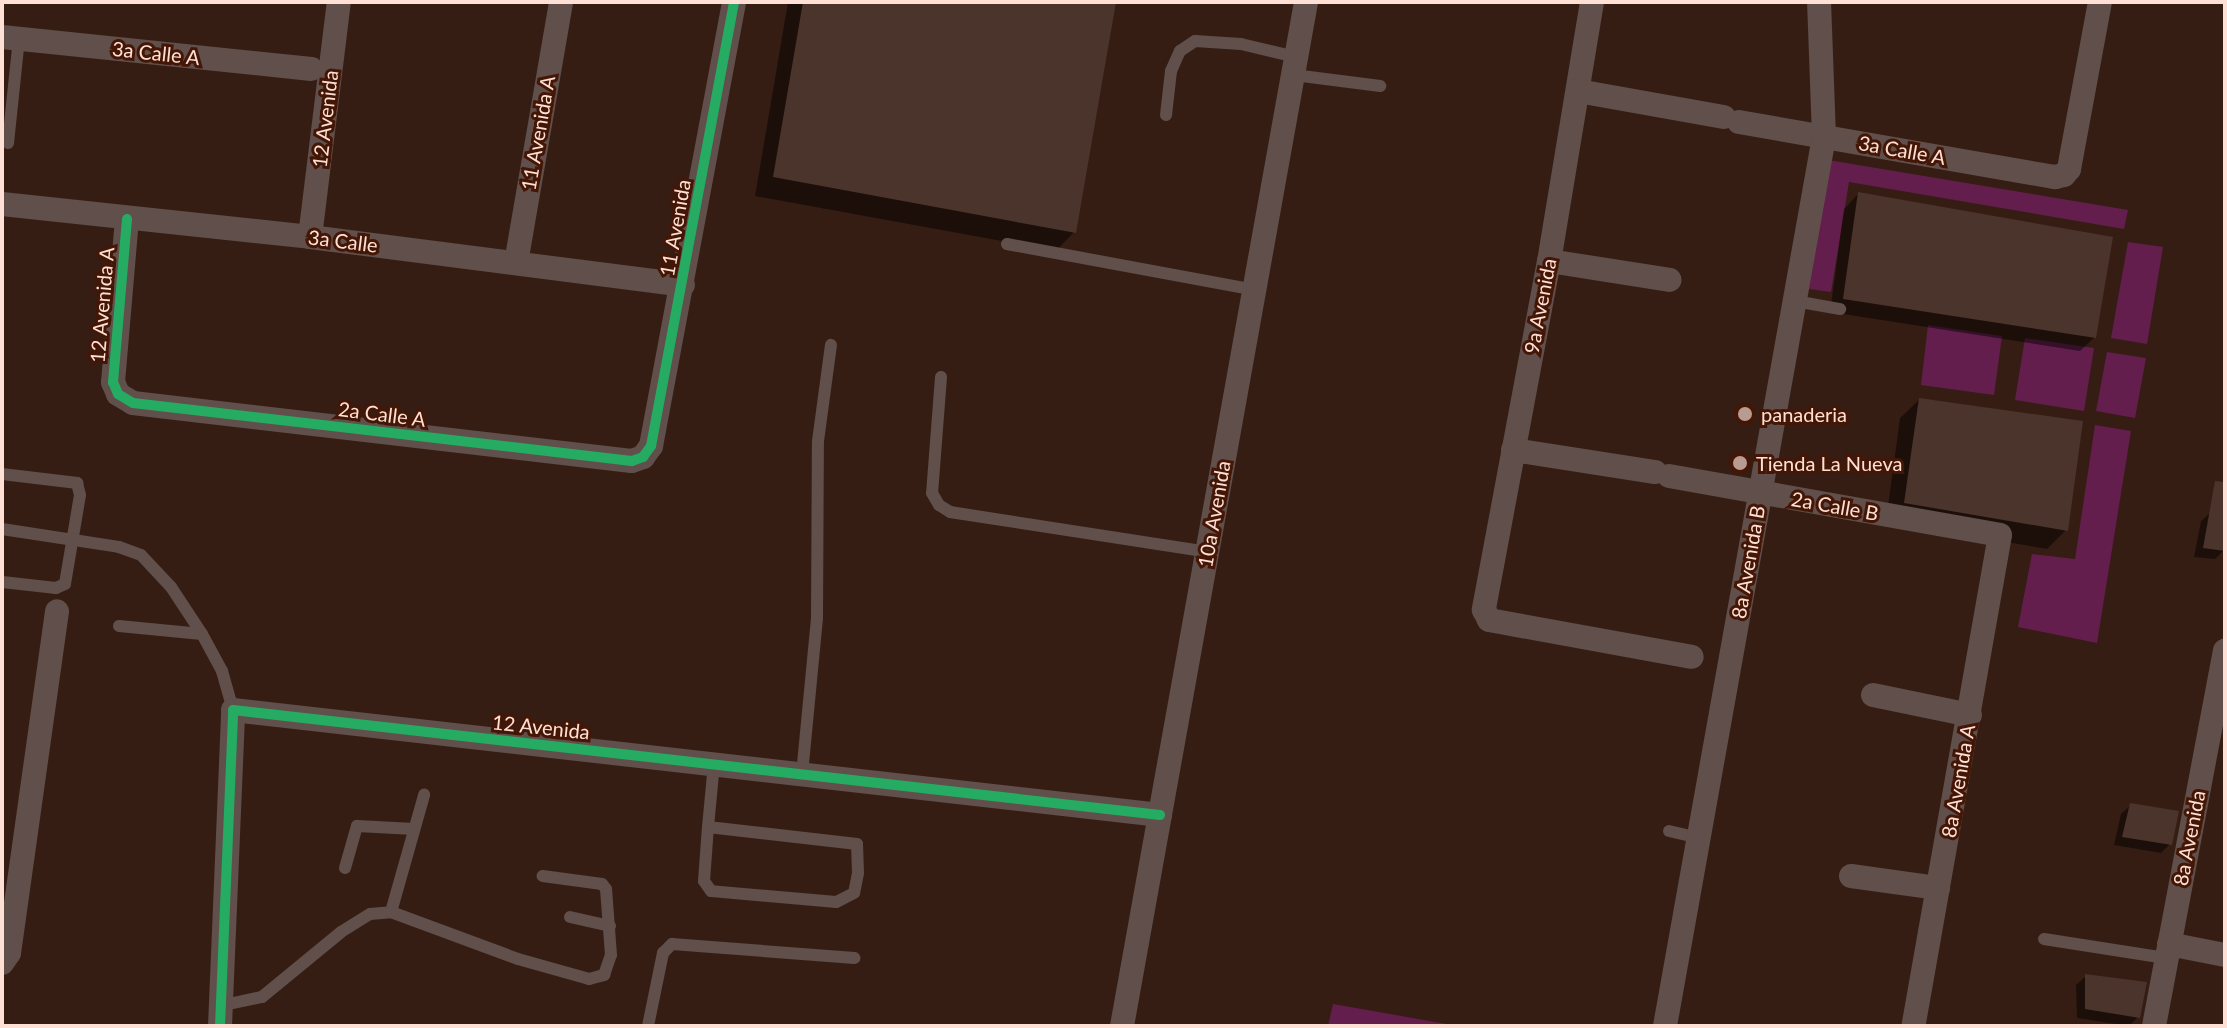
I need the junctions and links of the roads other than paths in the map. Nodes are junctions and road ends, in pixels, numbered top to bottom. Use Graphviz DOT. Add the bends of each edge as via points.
graph roads {
  1 [pos="339,2"];
  2 [pos="561,2"];
  3 [pos="734,2"];
  4 [pos="1306,2"];
  5 [pos="1592,2"];
  6 [pos="1819,2"];
  7 [pos="2100,2"];
  8 [pos="10,38"];
  9 [pos="1295,66"];
  10 [pos="311,69"];
  11 [pos="1380,86"];
  12 [pos="1578,91"];
  13 [pos="1166,115"];
  14 [pos="1824,137"];
  15 [pos="8,143"];
  16 [pos="2,204"];
  17 [pos="127,219"];
  18 [pos="310,237"];
  19 [pos="1007,244"];
  20 [pos="1549,261"];
  21 [pos="516,263"];
  22 [pos="1670,280"];
  23 [pos="683,285"];
  24 [pos="1255,290"];
  25 [pos="1795,301"];
  26 [pos="1840,309"];
  27 [pos="831,345"];
  28 [pos="941,377"];
  29 [pos="118,394"];
  30 [pos="1513,450"];
  31 [pos="643,457"];
  32 [pos="2,474"];
  33 [pos="1761,493"];
  34 [pos="2,529"];
  35 [pos="2000,535"];
  36 [pos="72,539"];
  37 [pos="1208,552"];
  38 [pos="2,582"];
  39 [pos="57,611"];
  40 [pos="119,626"];
  41 [pos="202,634"];
  42 [pos="2225,651"];
  43 [pos="1692,657"];
  44 [pos="1873,695"];
  45 [pos="233,710"];
  46 [pos="1970,715"];
  47 [pos="714,764"];
  48 [pos="802,774"];
  49 [pos="424,795"];
  50 [pos="1160,815"];
  51 [pos="708,827"];
  52 [pos="414,829"];
  53 [pos="1669,831"];
  54 [pos="1699,838"];
  55 [pos="345,868"];
  56 [pos="543,876"];
  57 [pos="1851,876"];
  58 [pos="1938,888"];
  59 [pos="391,912"];
  60 [pos="570,917"];
  61 [pos="610,926"];
  62 [pos="2044,939"];
  63 [pos="2168,951"];
  64 [pos="2225,955"];
  65 [pos="854,958"];
  66 [pos="3,963"];
  67 [pos="222,1016"];
  68 [pos="648,1026"];
  69 [pos="1122,1026"];
  70 [pos="1665,1026"];
  71 [pos="1913,1026"];
  72 [pos="2154,1026"];
  1 -- 18 [label="street, 12 Avenida"];
  2 -- 21 [label="street, 11 Avenida A"];
  3 -- 23 [label="street, 11 Avenida"];
  4 -- 9 [label="street, 10a Avenida"];
  5 -- 12 [label="street, 9a Avenida"];
  6 -- 14 [label="street, 8a Avenida B"];
  7 -- 14 [label="street, 3a Calle A" via="2064,175"];
  8 -- 10 [label="street, 3a Calle A"];
  8 -- 15 [label="lane"];
  9 -- 11 [label="lane"];
  9 -- 13 [label="lane" via="1241,44 1195,41 1180,51 1171,71"];
  9 -- 24 [label="street, 10a Avenida"];
  12 -- 14 [label="street, 3a Calle A"];
  12 -- 20 [label="street, 9a Avenida"];
  14 -- 25 [label="street, 8a Avenida B"];
  16 -- 17 [label="street, 3a Calle"];
  17 -- 18 [label="street, 3a Calle"];
  17 -- 29 [label="street, 12 Avenida A" via="113,382"];
  18 -- 21 [label="street, 3a Calle"];
  19 -- 24 [label="lane"];
  20 -- 22 [label="street"];
  20 -- 30 [label="street, 9a Avenida"];
  21 -- 23 [label="street, 3a Calle"];
  23 -- 31 [label="street, 11 Avenida" via="651,446"];
  24 -- 37 [label="street, 10a Avenida"];
  25 -- 26 [label="lane"];
  25 -- 33 [label="street, 8a Avenida B"];
  27 -- 48 [label="lane" via="818,441 817,618"];
  28 -- 37 [label="lane" via="932,493 939,505 950,512"];
  29 -- 31 [label="street, 2a Calle A" via="133,403 632,461"];
  30 -- 33 [label="street, 2a Calle B"];
  30 -- 43 [label="street, 9a Avenida" via="1484,610 1489,620"];
  32 -- 36 [label="lane" via="77,483 80,495"];
  33 -- 35 [label="street, 2a Calle B"];
  33 -- 54 [label="street, 8a Avenida B"];
  34 -- 36 [label="lane"];
  35 -- 46 [label="street, 8a Avenida A"];
  36 -- 38 [label="lane" via="61,587"];
  36 -- 41 [label="lane" via="141,555 165,579"];
  37 -- 50 [label="street, 10a Avenida"];
  39 -- 66 [label="street" via="9,953"];
  40 -- 41 [label="lane"];
  41 -- 45 [label="lane" via="222,671"];
  42 -- 63 [label="street, 8a Avenida"];
  44 -- 46 [label="street"];
  45 -- 47 [label="street, 12 Avenida"];
  45 -- 67 [label="street"];
  46 -- 58 [label="street, 8a Avenida A"];
  47 -- 48 [label="street, 12 Avenida"];
  47 -- 51 [label="lane"];
  48 -- 50 [label="street, 12 Avenida"];
  49 -- 52 [label="lane"];
  50 -- 69 [label="street, 10a Avenida"];
  51 -- 51 [label="lane" via="704,881 718,894 836,902 854,893 857,844"];
  52 -- 55 [label="lane" via="357,826"];
  52 -- 59 [label="lane"];
  53 -- 54 [label="lane"];
  54 -- 70 [label="street, 8a Avenida B"];
  56 -- 61 [label="lane" via="602,884 609,899"];
  57 -- 58 [label="street"];
  58 -- 71 [label="street, 8a Avenida A"];
  59 -- 61 [label="lane" via="589,979 608,969"];
  59 -- 67 [label="lane" via="370,914 262,997"];
  60 -- 61 [label="lane"];
  62 -- 63 [label="lane"];
  63 -- 64 [label="street"];
  63 -- 72 [label="street, 8a Avenida"];
  65 -- 68 [label="lane" via="672,944 666,947"];
}
